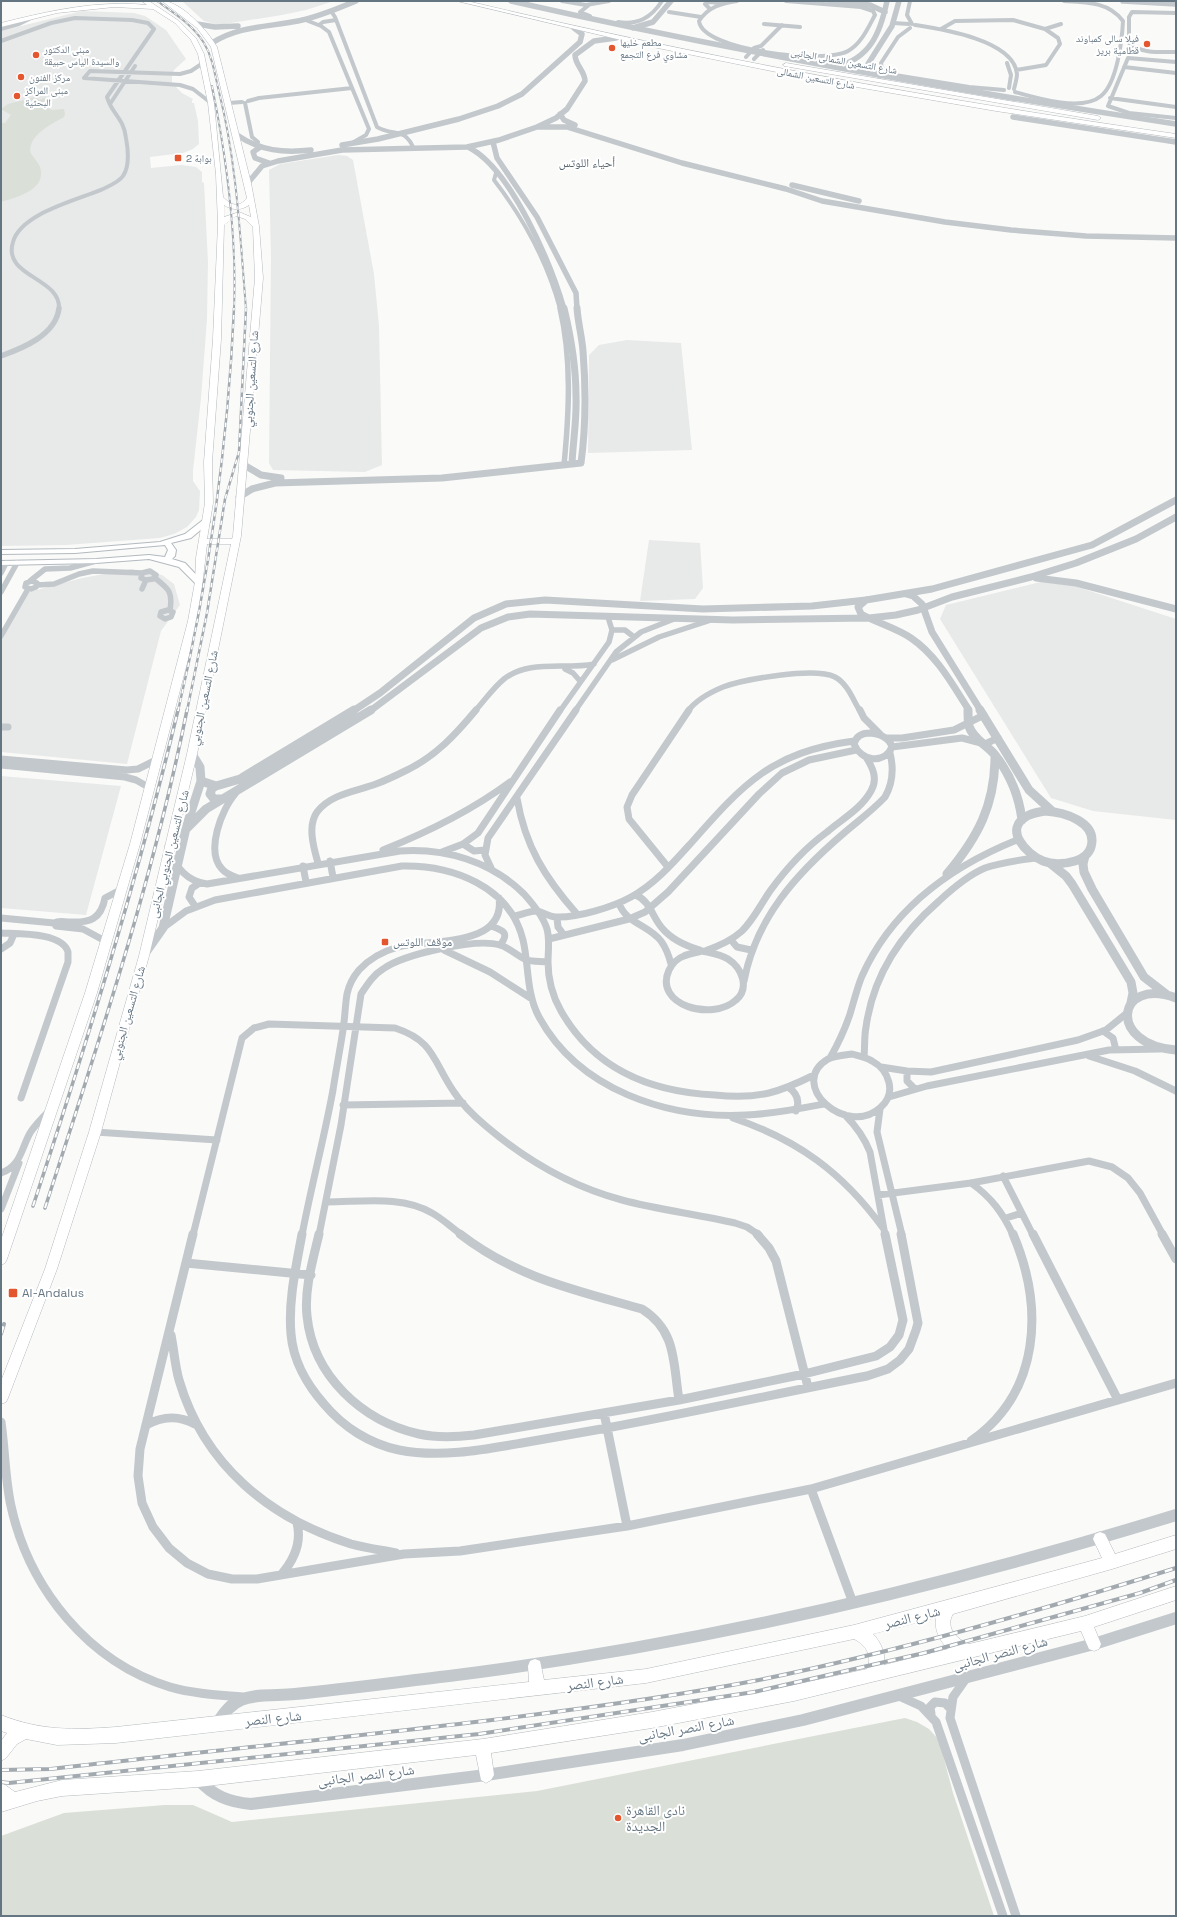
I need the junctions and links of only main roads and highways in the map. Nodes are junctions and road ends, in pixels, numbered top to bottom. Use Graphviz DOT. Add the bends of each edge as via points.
graph roads {
  1 [pos="89,1"];
  2 [pos="145,1"];
  3 [pos="165,1"];
  4 [pos="460,1"];
  5 [pos="508,3"];
  6 [pos="83,6"];
  7 [pos="155,7"];
  8 [pos="39,9"];
  9 [pos="1,19"];
  10 [pos="568,20"];
  11 [pos="1,25"];
  12 [pos="595,33"];
  13 [pos="826,70"];
  14 [pos="832,81"];
  15 [pos="1176,129"];
  16 [pos="1176,136"];
  17 [pos="220,197"];
  18 [pos="250,199"];
  19 [pos="221,224"];
  20 [pos="256,226"];
  21 [pos="206,522"];
  22 [pos="236,541"];
  23 [pos="203,542"];
  24 [pos="167,543"];
  25 [pos="1,552"];
  26 [pos="167,560"];
  27 [pos="2,568"];
  28 [pos="199,582"];
  29 [pos="1,1259"];
  30 [pos="1,1398"];
  31 [pos="1100,1539"];
  32 [pos="1176,1542"];
  33 [pos="1112,1562"];
  34 [pos="1176,1592"];
  35 [pos="949,1607"];
  36 [pos="1085,1623"];
  37 [pos="854,1632"];
  38 [pos="1094,1644"];
  39 [pos="968,1651"];
  40 [pos="535,1666"];
  41 [pos="872,1675"];
  42 [pos="537,1689"];
  43 [pos="1,1723"];
  44 [pos="24,1732"];
  45 [pos="484,1747"];
  46 [pos="1,1753"];
  47 [pos="486,1776"];
  48 [pos="5,1798"];
  1 -- 6 [label="main road"];
  2 -- 7 [label="main road"];
  3 -- 18 [label="main road, شارع التسعين الجنوبي" via="197,24 212,43 237,135"];
  4 -- 12 [label="main road, شارع التسعين الشمالى"];
  5 -- 10 [label="main road, شارع التسعين الشمالى"];
  6 -- 7 [label="main road" via="122,3"];
  6 -- 11 [label="main road"];
  7 -- 17 [label="main road" via="177,22 199,48 211,103"];
  8 -- 9 [label="main road"];
  10 -- 12 [label="main road" via="560,22"];
  10 -- 13 [label="main road, شارع التسعين الشمالى"];
  12 -- 14 [label="main road, شارع التسعين الشمالى"];
  13 -- 14 [label="main road" via="836,78"];
  13 -- 15 [label="main road, شارع التسعين الشمالى"];
  14 -- 16 [label="main road, شارع التسعين الشمالى" via="1069,123"];
  17 -- 18 [label="main road" via="227,205 233,207 245,205"];
  17 -- 19 [label="main road"];
  18 -- 20 [label="main road, شارع التسعين الجنوبي"];
  19 -- 20 [label="main road" via="229,216 241,214 249,216"];
  19 -- 21 [label="main road" via="217,339 208,462 210,495"];
  20 -- 22 [label="main road, شارع التسعين الجنوبي" via="259,289"];
  21 -- 23 [label="main road"];
  21 -- 24 [label="main road" via="188,536"];
  22 -- 23 [label="main road"];
  22 -- 30 [label="main road, شارع التسعين الجنوبي" via="192,754 144,956 95,1132 51,1269"];
  23 -- 28 [label="main road"];
  24 -- 25 [label="main road" via="75,551"];
  24 -- 26 [label="main road" via="172,550"];
  26 -- 27 [label="main road" via="139,557 17,563"];
  26 -- 28 [label="main road" via="188,569"];
  28 -- 29 [label="main road" via="193,621 158,759 107,942"];
  31 -- 33 [label="main road"];
  32 -- 33 [label="main road, شارع النصر"];
  33 -- 35 [label="main road, شارع النصر"];
  34 -- 36 [label="main road"];
  35 -- 37 [label="main road, شارع النصر"];
  35 -- 39 [label="main road" via="943,1616 944,1633 951,1643"];
  36 -- 38 [label="main road"];
  36 -- 39 [label="main road"];
  37 -- 41 [label="main road" via="869,1640 875,1649 878,1660"];
  37 -- 42 [label="main road, شارع النصر" via="646,1676"];
  39 -- 41 [label="main road"];
  40 -- 42 [label="main road"];
  41 -- 45 [label="main road" via="794,1693 652,1720"];
  42 -- 44 [label="main road, شارع النصر" via="67,1739"];
  43 -- 44 [label="main road, شارع النصر"];
  44 -- 46 [label="main road" via="12,1740"];
  45 -- 47 [label="main road"];
  45 -- 48 [label="main road" via="198,1779 62,1788"];
}
